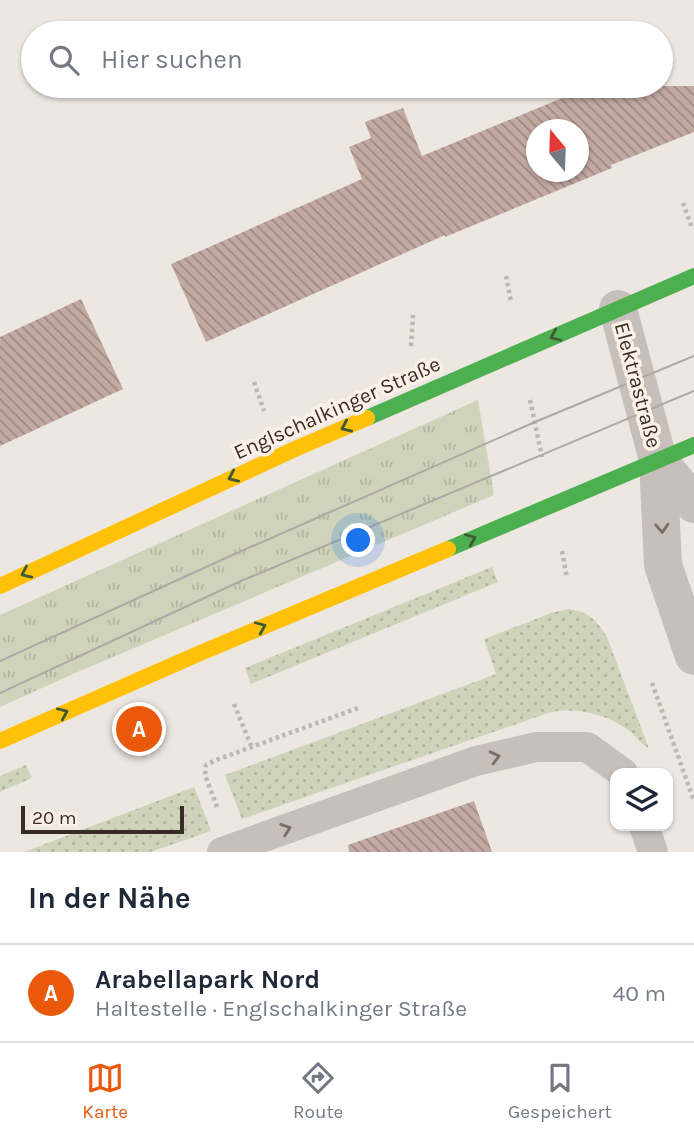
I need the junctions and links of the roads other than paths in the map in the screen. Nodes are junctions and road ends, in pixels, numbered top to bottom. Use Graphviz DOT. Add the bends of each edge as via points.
graph roads {
  1 [pos="694,276"];
  2 [pos="618,309"];
  3 [pos="694,445"];
  4 [pos="658,460"];
  5 [pos="694,504"];
  6 [pos="0,586"];
  7 [pos="694,656"];
  8 [pos="0,741"];
  9 [pos="616,768"];
  10 [pos="646,831"];
  11 [pos="227,850"];
  12 [pos="653,852"];
  1 -- 2 [label="main road, Englschalkinger Straße"];
  2 -- 4 [label="street, Elektrastraße"];
  2 -- 6 [label="main road, Englschalkinger Straße, one-way" via="295,449"];
  3 -- 4 [label="main road"];
  4 -- 5 [label="street, Elektrastraße"];
  4 -- 7 [label="street, Elektrastraße, one-way" via="663,565"];
  8 -- 4 [label="main road, one-way"];
  11 -- 9 [label="lane, one-way" via="476,761 536,747 586,747"];
  10 -- 12 [label="lane"];
}
